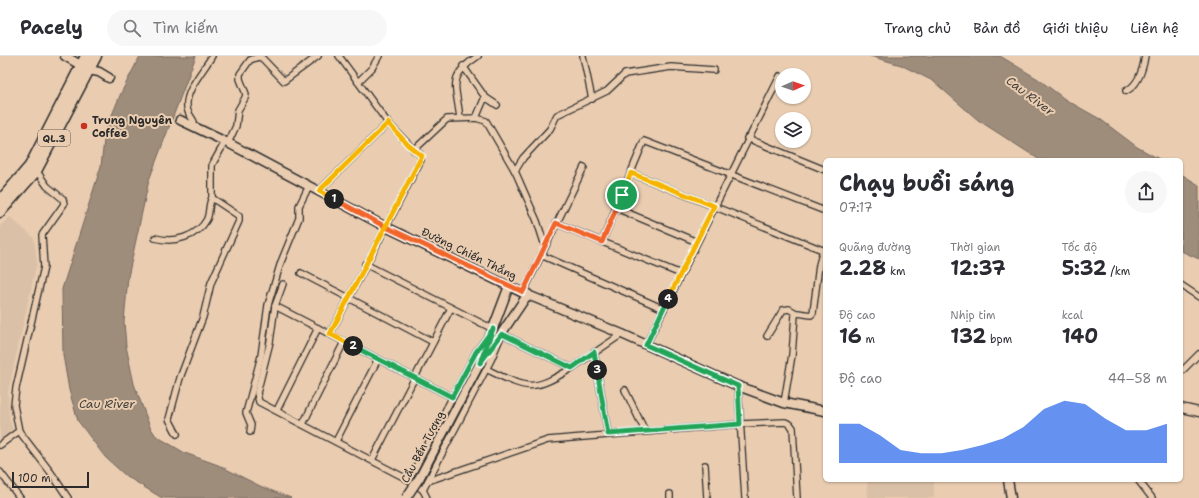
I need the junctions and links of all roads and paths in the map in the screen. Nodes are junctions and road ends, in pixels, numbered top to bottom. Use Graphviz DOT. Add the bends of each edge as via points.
graph roads {
  1 [pos="65,56"];
  2 [pos="212,56"];
  3 [pos="318,56"];
  4 [pos="339,56"];
  5 [pos="379,56"];
  6 [pos="478,56"];
  7 [pos="583,56"];
  8 [pos="1145,56"];
  9 [pos="89,62"];
  10 [pos="463,66"];
  11 [pos="714,70"];
  12 [pos="109,78"];
  13 [pos="358,82"];
  14 [pos="775,85"];
  15 [pos="1126,91"];
  16 [pos="485,97"];
  17 [pos="592,99"];
  18 [pos="497,105"];
  19 [pos="460,118"];
  20 [pos="476,118"];
  21 [pos="180,120"];
  22 [pos="388,123"];
  23 [pos="193,126"];
  24 [pos="747,138"];
  25 [pos="227,142"];
  26 [pos="414,150"];
  27 [pos="584,167"];
  28 [pos="33,169"];
  29 [pos="823,169"];
  30 [pos="515,171"];
  31 [pos="631,173"];
  32 [pos="730,174"];
  33 [pos="309,186"];
  34 [pos="319,191"];
  35 [pos="212,198"];
  36 [pos="0,201"];
  37 [pos="714,206"];
  38 [pos="616,208"];
  39 [pos="823,210"];
  40 [pos="0,212"];
  41 [pos="556,223"];
  42 [pos="386,227"];
  43 [pos="155,238"];
  44 [pos="602,242"];
  45 [pos="697,242"];
  46 [pos="545,246"];
  47 [pos="823,250"];
  48 [pos="823,253"];
  49 [pos="541,255"];
  50 [pos="365,264"];
  51 [pos="301,273"];
  52 [pos="681,274"];
  53 [pos="283,284"];
  54 [pos="510,286"];
  55 [pos="1183,286"];
  56 [pos="526,294"];
  57 [pos="1199,297"];
  58 [pos="348,298"];
  59 [pos="275,306"];
  60 [pos="451,308"];
  61 [pos="664,309"];
  62 [pos="796,313"];
  63 [pos="318,328"];
  64 [pos="493,329"];
  65 [pos="330,334"];
  66 [pos="502,334"];
  67 [pos="622,334"];
  68 [pos="767,336"];
  69 [pos="344,342"];
  70 [pos="433,342"];
  71 [pos="646,345"];
  72 [pos="594,352"];
  73 [pos="1199,354"];
  74 [pos="378,359"];
  75 [pos="480,363"];
  76 [pos="572,368"];
  77 [pos="486,369"];
  78 [pos="1183,370"];
  79 [pos="414,378"];
  80 [pos="738,386"];
  81 [pos="625,390"];
  82 [pos="452,397"];
  83 [pos="784,403"];
  84 [pos="1183,408"];
  85 [pos="277,410"];
  86 [pos="823,411"];
  87 [pos="1199,412"];
  88 [pos="303,424"];
  89 [pos="740,424"];
  90 [pos="19,431"];
  91 [pos="645,431"];
  92 [pos="250,432"];
  93 [pos="177,434"];
  94 [pos="608,434"];
  95 [pos="336,441"];
  96 [pos="0,445"];
  97 [pos="372,460"];
  98 [pos="706,465"];
  99 [pos="0,472"];
  100 [pos="408,480"];
  101 [pos="428,481"];
  102 [pos="1008,482"];
  103 [pos="1140,482"];
  104 [pos="423,490"];
  105 [pos="425,497"];
  106 [pos="20,498"];
  107 [pos="68,498"];
  108 [pos="406,498"];
  109 [pos="707,498"];
  110 [pos="745,498"];
  111 [pos="797,498"];
  112 [pos="1011,498"];
  113 [pos="1152,498"];
  1 -- 9 [label="main road"];
  2 -- 23 [label="street" via="187,101 187,110 194,122"];
  3 -- 25 [label="street" via="284,81 262,58 250,60 240,74 246,94 238,110 236,126"];
  4 -- 13 [label="street"];
  5 -- 13 [label="street" via="372,68"];
  6 -- 10 [label="street"];
  7 -- 17 [label="street"];
  8 -- 15 [label="street" via="1143,68 1134,87"];
  9 -- 12 [label="main road"];
  9 -- 28 [label="highway, QL.3"];
  10 -- 16 [label="street"];
  10 -- 19 [label="street" via="456,74 455,81"];
  11 -- 17 [label="street" via="671,67 628,73"];
  13 -- 22 [label="street"];
  14 -- 24 [label="street"];
  16 -- 18 [label="street"];
  16 -- 20 [label="street"];
  17 -- 30 [label="street" via="557,115 550,129 523,158"];
  19 -- 20 [label="street"];
  19 -- 26 [label="street" via="447,119"];
  20 -- 30 [label="street" via="486,121"];
  21 -- 23 [label="main road, Đường Chiến Thắng"];
  22 -- 26 [label="street"];
  22 -- 34 [label="street"];
  23 -- 25 [label="main road, Đường Chiến Thắng"];
  24 -- 29 [label="street"];
  24 -- 32 [label="street"];
  25 -- 33 [label="main road, Đường Chiến Thắng"];
  25 -- 35 [label="street" via="212,165"];
  26 -- 42 [label="street" via="420,154 421,160"];
  27 -- 41 [label="street"];
  28 -- 36 [label="highway, QL.3"];
  28 -- 40 [label="highway, QL.3"];
  28 -- 90 [label="street" via="63,199 64,204 41,239 44,267 16,388 14,406"];
  30 -- 46 [label="street"];
  31 -- 32 [label="street" via="642,142 646,141"];
  31 -- 37 [label="street"];
  31 -- 38 [label="street"];
  32 -- 37 [label="street"];
  32 -- 39 [label="street"];
  33 -- 34 [label="main road, Đường Chiến Thắng"];
  33 -- 92 [label="street" via="268,305 262,352 246,413 251,425"];
  34 -- 42 [label="main road, Đường Chiến Thắng"];
  35 -- 43 [label="street" via="206,220 192,233 172,241"];
  35 -- 93 [label="street" via="233,211 240,220 211,283 203,317 175,393 169,419"];
  37 -- 45 [label="street"];
  37 -- 47 [label="street"];
  38 -- 44 [label="street"];
  38 -- 45 [label="street"];
  41 -- 44 [label="street"];
  41 -- 46 [label="street"];
  42 -- 50 [label="street"];
  42 -- 54 [label="main road, Đường Chiến Thắng"];
  44 -- 52 [label="street"];
  45 -- 52 [label="street"];
  46 -- 49 [label="street"];
  48 -- 62 [label="street" via="819,265 814,314"];
  49 -- 56 [label="street"];
  49 -- 61 [label="street"];
  50 -- 58 [label="street"];
  50 -- 60 [label="street"];
  51 -- 58 [label="street"];
  52 -- 61 [label="street"];
  53 -- 59 [label="street"];
  54 -- 56 [label="main road, Đường Chiến Thắng"];
  54 -- 64 [label="main road"];
  55 -- 57 [label="street"];
  56 -- 66 [label="main road"];
  56 -- 67 [label="main road, Đường Chiến Thắng"];
  58 -- 65 [label="street"];
  58 -- 70 [label="street"];
  59 -- 63 [label="street"];
  59 -- 85 [label="street" via="270,342 257,398 263,405"];
  60 -- 64 [label="street"];
  60 -- 70 [label="street"];
  61 -- 71 [label="street"];
  62 -- 68 [label="street" via="783,310"];
  62 -- 83 [label="street"];
  63 -- 65 [label="street"];
  63 -- 85 [label="street"];
  64 -- 75 [label="main road"];
  64 -- 82 [label="street" via="476,352"];
  65 -- 69 [label="street"];
  66 -- 75 [label="main road"];
  66 -- 76 [label="street"];
  66 -- 77 [label="street"];
  67 -- 71 [label="main road, Đường Chiến Thắng"];
  67 -- 72 [label="street"];
  69 -- 74 [label="street"];
  69 -- 88 [label="street"];
  70 -- 79 [label="street"];
  71 -- 80 [label="main road, Đường Chiến Thắng"];
  72 -- 76 [label="street"];
  72 -- 94 [label="street"];
  73 -- 78 [label="street"];
  74 -- 79 [label="street"];
  74 -- 95 [label="street"];
  75 -- 108 [label="main road, Cầu Bến Tượng, bridge" via="420,477"];
  76 -- 77 [label="street" via="547,383 528,386"];
  77 -- 101 [label="street"];
  79 -- 82 [label="street"];
  79 -- 97 [label="street"];
  80 -- 83 [label="main road, Đường Chiến Thắng"];
  80 -- 89 [label="street"];
  81 -- 91 [label="street"];
  82 -- 100 [label="street"];
  83 -- 86 [label="main road, Đường Chiến Thắng"];
  84 -- 87 [label="main road"];
  85 -- 88 [label="street"];
  88 -- 95 [label="street"];
  89 -- 91 [label="street"];
  89 -- 110 [label="street"];
  89 -- 111 [label="street" via="790,424"];
  90 -- 96 [label="street"];
  90 -- 107 [label="street"];
  91 -- 94 [label="street"];
  94 -- 101 [label="street" via="548,440"];
  95 -- 97 [label="street"];
  97 -- 100 [label="street"];
  98 -- 109 [label="street"];
  99 -- 106 [label="street"];
  100 -- 104 [label="street"];
  101 -- 104 [label="street"];
  102 -- 112 [label="main road"];
  103 -- 113 [label="street"];
  104 -- 105 [label="street"];
}
